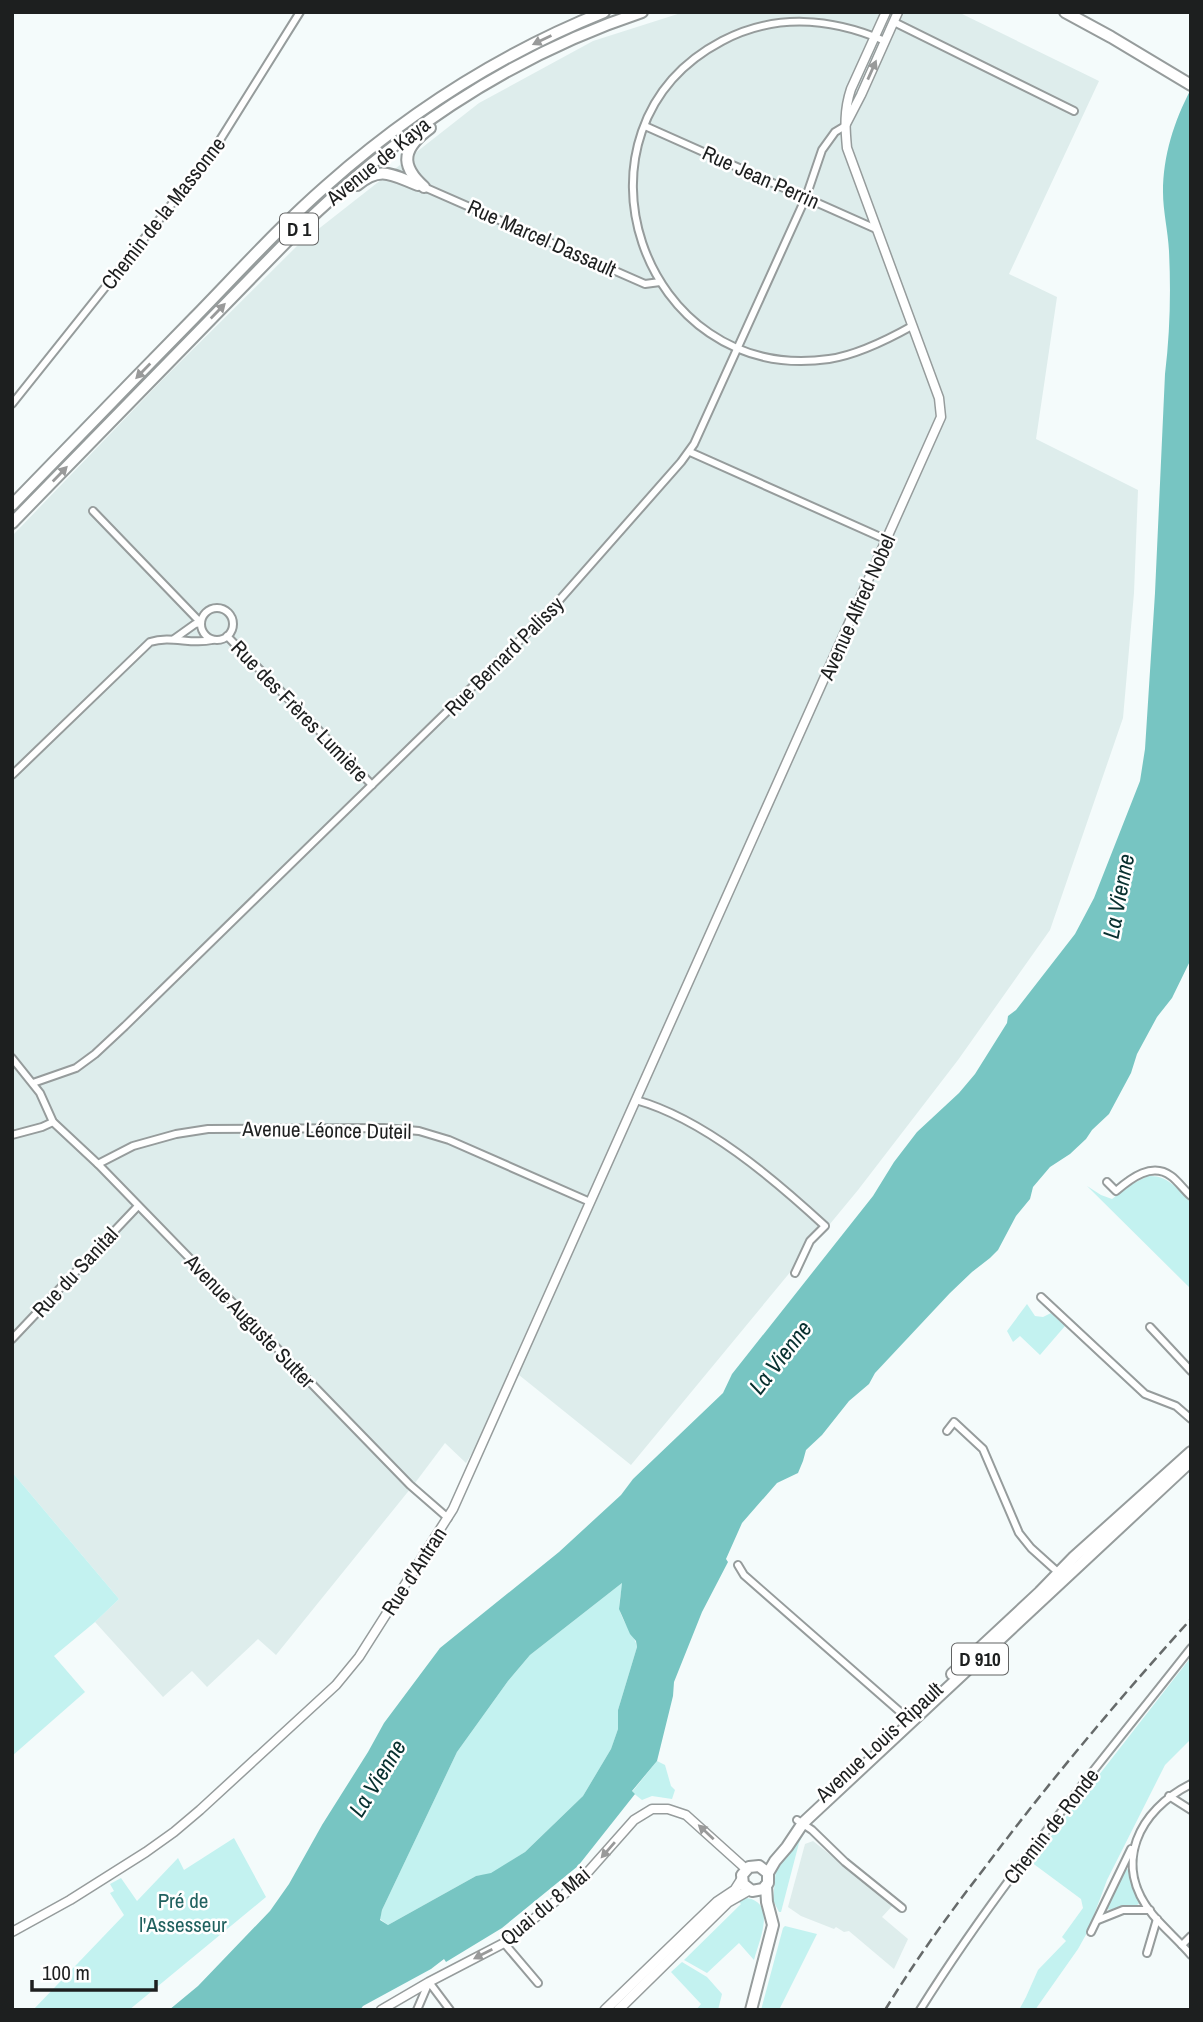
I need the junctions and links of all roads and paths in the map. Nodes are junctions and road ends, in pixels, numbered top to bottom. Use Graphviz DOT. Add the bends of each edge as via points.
graph roads {
  1 [pos="300,12"];
  2 [pos="604,12"];
  3 [pos="642,12"];
  4 [pos="886,12"];
  5 [pos="898,12"];
  6 [pos="1065,12"];
  7 [pos="1079,12"];
  8 [pos="894,22"];
  9 [pos="594,29"];
  10 [pos="875,37"];
  11 [pos="1111,37"];
  12 [pos="885,41"];
  13 [pos="1191,86"];
  14 [pos="1074,111"];
  15 [pos="645,126"];
  16 [pos="845,126"];
  17 [pos="424,187"];
  18 [pos="806,197"];
  19 [pos="876,229"];
  20 [pos="286,242"];
  21 [pos="660,282"];
  22 [pos="912,326"];
  23 [pos="737,348"];
  24 [pos="12,404"];
  25 [pos="690,452"];
  26 [pos="12,505"];
  27 [pos="93,511"];
  28 [pos="12,523"];
  29 [pos="887,540"];
  30 [pos="201,623"];
  31 [pos="227,636"];
  32 [pos="174,639"];
  33 [pos="212,640"];
  34 [pos="12,775"];
  35 [pos="372,785"];
  36 [pos="12,1058"];
  37 [pos="646,1077"];
  38 [pos="33,1083"];
  39 [pos="636,1100"];
  40 [pos="53,1122"];
  41 [pos="12,1135"];
  42 [pos="98,1164"];
  43 [pos="1107,1182"];
  44 [pos="1191,1196"];
  45 [pos="590,1202"];
  46 [pos="138,1206"];
  47 [pos="795,1273"];
  48 [pos="1041,1297"];
  49 [pos="1150,1327"];
  50 [pos="12,1339"];
  51 [pos="1191,1371"];
  52 [pos="1191,1419"];
  53 [pos="947,1431"];
  54 [pos="1189,1456"];
  55 [pos="448,1518"];
  56 [pos="738,1565"];
  57 [pos="1062,1576"];
  58 [pos="1191,1648"];
  59 [pos="906,1717"];
  60 [pos="1191,1784"];
  61 [pos="1169,1796"];
  62 [pos="1191,1810"];
  63 [pos="800,1822"];
  64 [pos="1135,1841"];
  65 [pos="764,1869"];
  66 [pos="744,1874"];
  67 [pos="766,1886"];
  68 [pos="752,1891"];
  69 [pos="769,1908"];
  70 [pos="902,1908"];
  71 [pos="1150,1910"];
  72 [pos="1157,1919"];
  73 [pos="1096,1921"];
  74 [pos="12,1932"];
  75 [pos="1091,1932"];
  76 [pos="1191,1936"];
  77 [pos="504,1943"];
  78 [pos="1182,1945"];
  79 [pos="1147,1953"];
  80 [pos="1191,1955"];
  81 [pos="429,1982"];
  82 [pos="538,1983"];
  83 [pos="382,2010"];
  84 [pos="416,2010"];
  85 [pos="450,2010"];
  86 [pos="604,2010"];
  87 [pos="618,2010"];
  88 [pos="751,2010"];
  89 [pos="920,2010"];
  1 -- 24 [label="street, Chemin de la Massonne" via="210,156"];
  2 -- 26 [label="main road, Avenue de Kaya / D 1, one-way" via="480,73 344,170"];
  3 -- 9 [label="main road, Avenue de Kaya / D 1"];
  4 -- 10 [label="street, Avenue Alfred Nobel"];
  5 -- 8 [label="street"];
  6 -- 11 [label="main road"];
  7 -- 11 [label="main road"];
  8 -- 12 [label="street"];
  8 -- 14 [label="street"];
  9 -- 17 [label="main road" via="461,106 415,139 407,165"];
  9 -- 20 [label="main road, Avenue de Kaya / D 1" via="440,112 351,180"];
  10 -- 12 [label="street"];
  10 -- 15 [label="street" via="841,25 797,21 734,34 685,68 662,94"];
  10 -- 16 [label="street, Avenue Alfred Nobel" via="851,89"];
  11 -- 13 [label="main road"];
  16 -- 12 [label="street, one-way"];
  15 -- 18 [label="street, Rue Jean Perrin"];
  15 -- 21 [label="street" via="633,204 640,240"];
  16 -- 18 [label="street, Rue Bernard Palissy" via="822,150"];
  16 -- 19 [label="street, Avenue Alfred Nobel"];
  17 -- 20 [label="main road" via="391,174 374,173"];
  17 -- 21 [label="street, Rue Marcel Dassault" via="645,284"];
  18 -- 19 [label="street, Rue Jean Perrin"];
  18 -- 23 [label="street, Rue Bernard Palissy"];
  19 -- 22 [label="street, Avenue Alfred Nobel"];
  28 -- 20 [label="main road, Avenue de Kaya / D 1, one-way"];
  21 -- 23 [label="street" via="701,327"];
  22 -- 23 [label="street" via="830,359 781,359"];
  22 -- 29 [label="street, Avenue Alfred Nobel" via="939,398 941,417"];
  23 -- 25 [label="street, Rue Bernard Palissy"];
  25 -- 29 [label="street"];
  25 -- 35 [label="street, Rue Bernard Palissy" via="568,592"];
  27 -- 30 [label="street"];
  29 -- 37 [label="street, Avenue Alfred Nobel"];
  30 -- 31 [label="street" via="209,611 224,611 232,622"];
  30 -- 32 [label="street, Rue des Frères Lumière"];
  30 -- 33 [label="street"];
  31 -- 33 [label="street"];
  31 -- 35 [label="street, Rue des Frères Lumière"];
  32 -- 33 [label="street, Rue des Frères Lumière"];
  32 -- 34 [label="street, Rue des Frères Lumière" via="146,645"];
  35 -- 38 [label="street, Rue Bernard Palissy" via="94,1054 76,1068"];
  36 -- 38 [label="street"];
  37 -- 39 [label="street, Rue d'Antran"];
  38 -- 40 [label="street"];
  39 -- 45 [label="street, Rue d'Antran"];
  39 -- 47 [label="street" via="710,1135 825,1226 810,1241"];
  40 -- 41 [label="street"];
  40 -- 42 [label="street, Avenue Auguste Sutter"];
  42 -- 45 [label="street, Avenue Léonce Duteil" via="133,1146 208,1129 384,1128 449,1140"];
  42 -- 46 [label="street, Avenue Auguste Sutter"];
  43 -- 44 [label="street" via="1116,1191 1132,1177 1160,1171"];
  45 -- 55 [label="street, Rue d'Antran"];
  46 -- 50 [label="street, Rue du Sanital"];
  46 -- 55 [label="street, Avenue Auguste Sutter" via="410,1485"];
  48 -- 52 [label="street" via="1144,1394 1176,1406"];
  49 -- 51 [label="street"];
  53 -- 57 [label="street" via="954,1423 981,1445 1019,1533"];
  54 -- 57 [label="main road, Avenue Louis Ripault / D 910" via="1074,1557"];
  55 -- 74 [label="street, Rue d'Antran" via="359,1657 335,1685 174,1832"];
  56 -- 59 [label="street"];
  57 -- 59 [label="main road, Avenue Louis Ripault / D 910"];
  57 -- 63 [label="main road, Avenue Louis Ripault / D 910"];
  58 -- 89 [label="street, Chemin de Ronde" via="1021,1863"];
  59 -- 63 [label="main road, Avenue Louis Ripault / D 910"];
  60 -- 61 [label="street"];
  61 -- 62 [label="street"];
  61 -- 64 [label="street" via="1149,1816"];
  63 -- 65 [label="main road, Avenue Louis Ripault / D 910"];
  63 -- 70 [label="street"];
  64 -- 71 [label="street" via="1134,1871"];
  64 -- 73 [label="street"];
  65 -- 66 [label="main road" via="752,1865"];
  65 -- 67 [label="main road" via="769,1880"];
  66 -- 68 [label="main road" via="745,1887"];
  66 -- 77 [label="street, Quai du 8 Mai, one-way" via="686,1815 652,1809 634,1820 579,1882"];
  66 -- 86 [label="main road" via="735,1890"];
  67 -- 68 [label="main road"];
  67 -- 69 [label="main road"];
  68 -- 69 [label="main road"];
  68 -- 87 [label="main road" via="728,1902"];
  69 -- 88 [label="main road" via="774,1925"];
  71 -- 72 [label="street"];
  71 -- 73 [label="street" via="1123,1910"];
  72 -- 78 [label="street"];
  72 -- 79 [label="street"];
  73 -- 75 [label="street"];
  76 -- 78 [label="street"];
  77 -- 81 [label="street, Quai du 8 Mai, one-way"];
  77 -- 82 [label="street"];
  78 -- 80 [label="street"];
  81 -- 83 [label="street, Quai du 8 Mai"];
  81 -- 84 [label="street"];
  81 -- 85 [label="street"];
}
